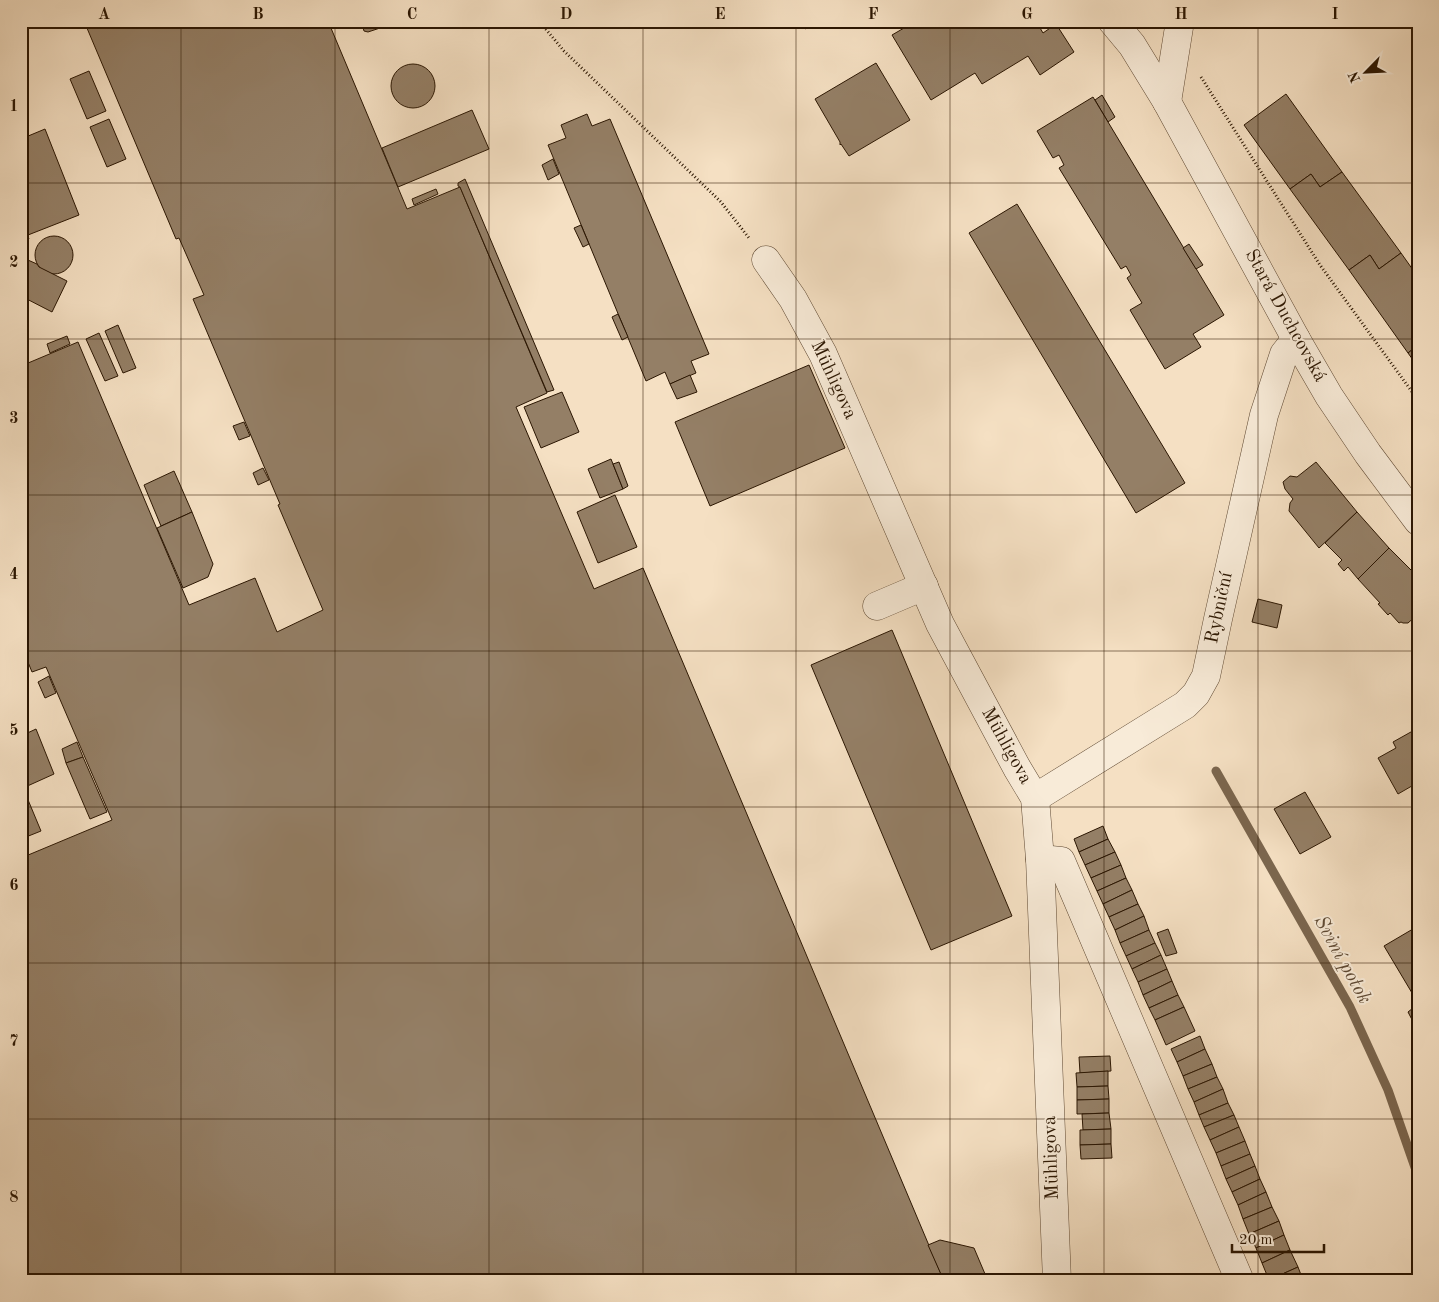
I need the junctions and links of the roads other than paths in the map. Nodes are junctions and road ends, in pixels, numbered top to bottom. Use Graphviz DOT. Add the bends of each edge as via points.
graph roads {
  1 [pos="1112,21"];
  2 [pos="1179,30"];
  3 [pos="1167,102"];
  4 [pos="766,260"];
  5 [pos="1296,339"];
  6 [pos="1418,520"];
  7 [pos="924,586"];
  8 [pos="877,606"];
  9 [pos="1035,798"];
  10 [pos="1040,859"];
  11 [pos="1057,1281"];
  12 [pos="1240,1281"];
  1 -- 3 [label="street, Stará Duchcovská" via="1132,45"];
  2 -- 3 [label="street"];
  3 -- 5 [label="street, Stará Duchcovská"];
  4 -- 7 [label="street, Mühligova" via="793,299 823,354"];
  5 -- 6 [label="street, Stará Duchcovská" via="1358,440"];
  5 -- 9 [label="street, Rybniční" via="1284,354 1264,415 1206,676 1196,694 1185,705"];
  7 -- 8 [label="street"];
  7 -- 9 [label="street, Mühligova" via="940,624"];
  9 -- 10 [label="street, Mühligova"];
  10 -- 11 [label="street, Mühligova"];
  10 -- 12 [label="street" via="1062,861"];
}
